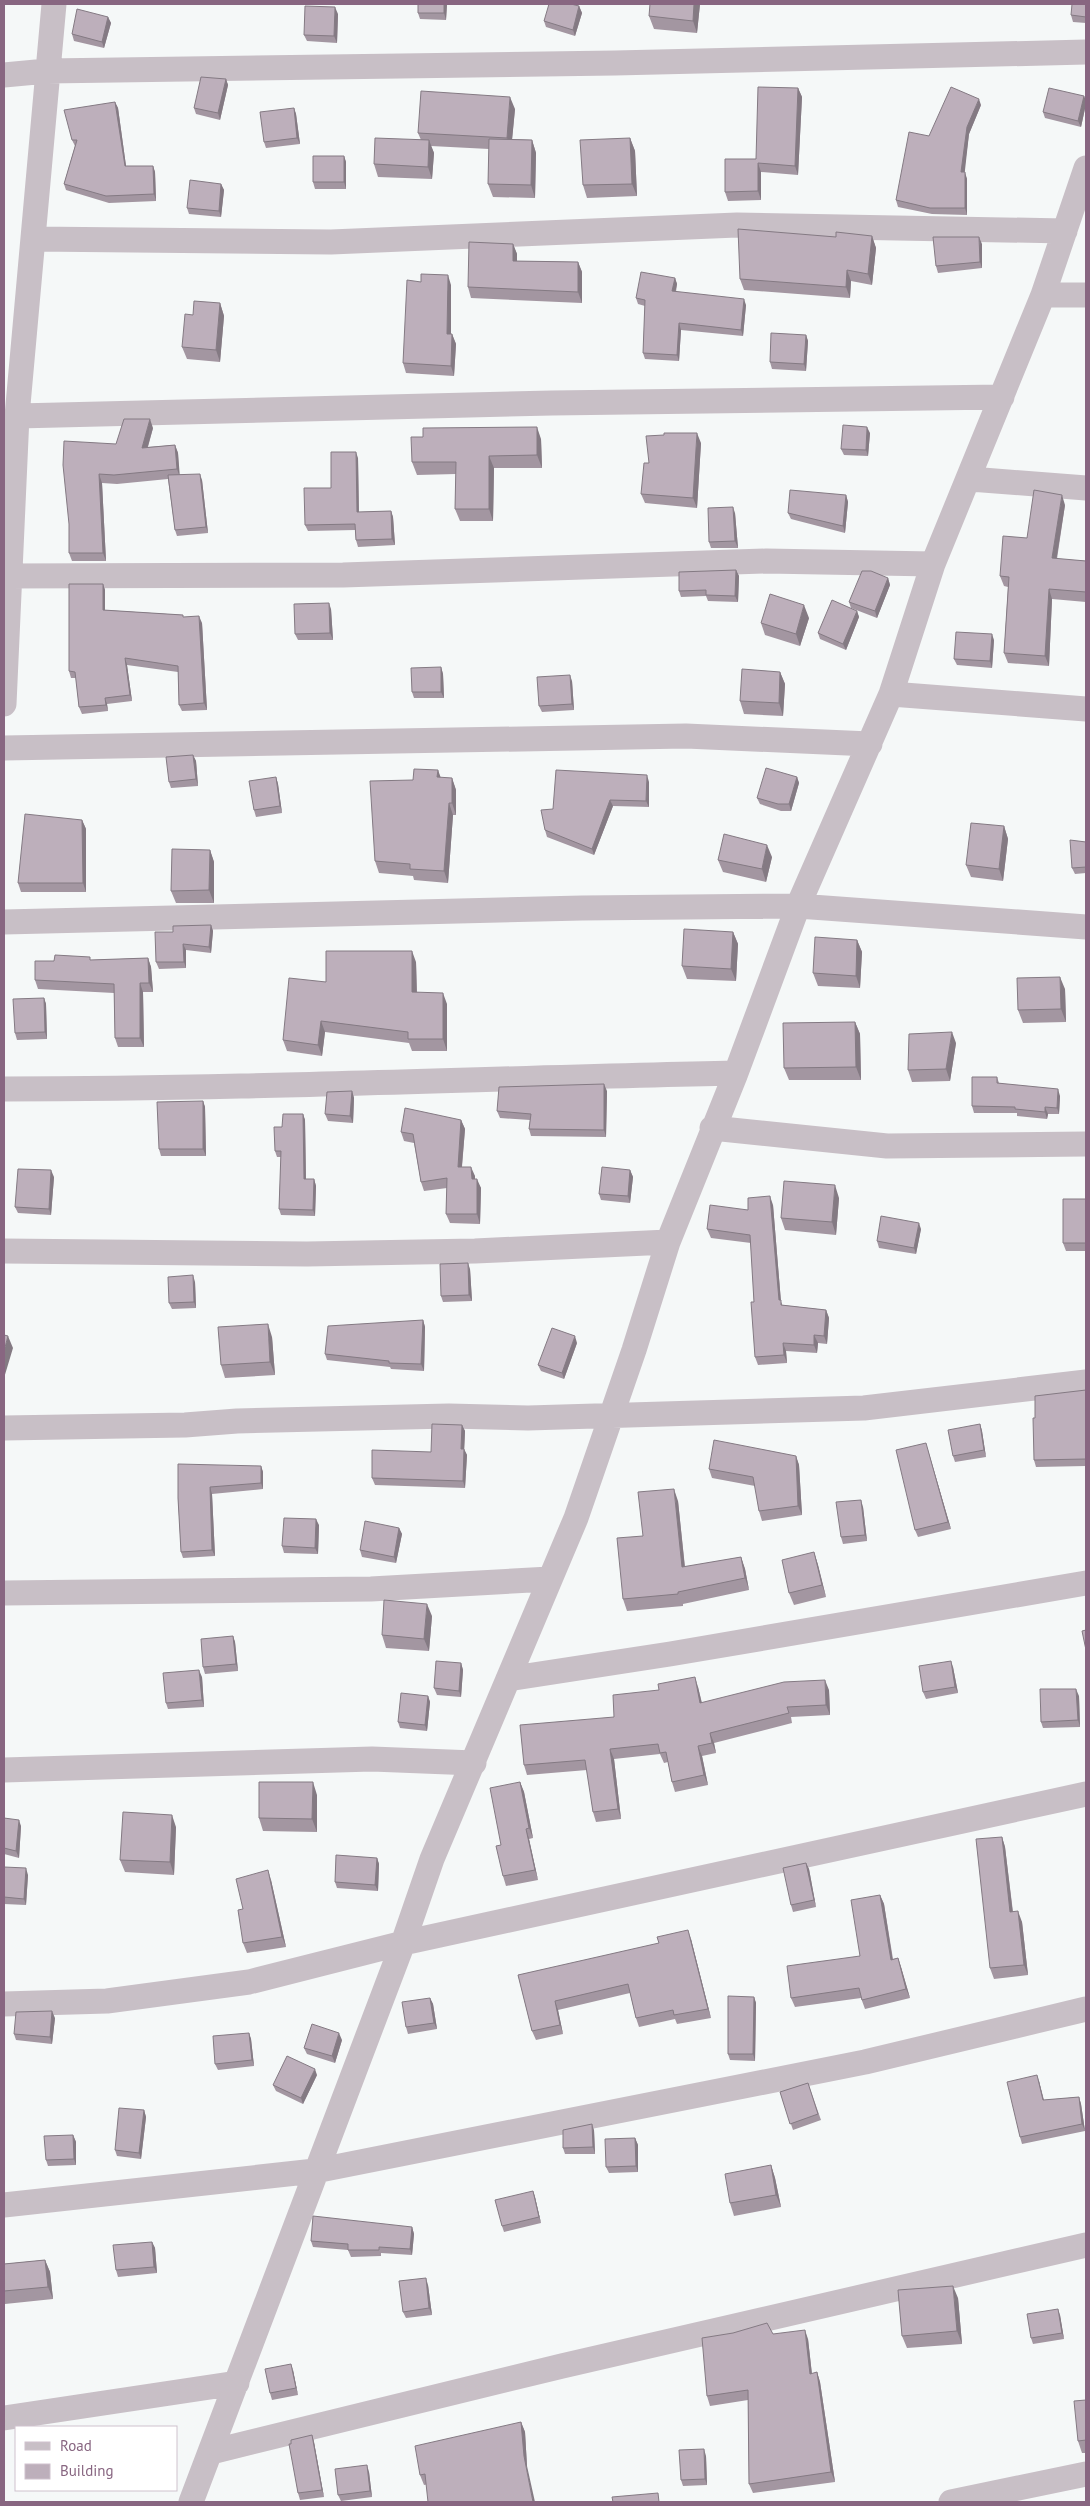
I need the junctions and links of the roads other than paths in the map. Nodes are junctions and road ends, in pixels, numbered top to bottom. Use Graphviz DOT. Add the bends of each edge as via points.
graph roads {
  1 [pos="54,4"];
  2 [pos="1086,52"];
  3 [pos="47,71"];
  4 [pos="4,75"];
  5 [pos="1086,168"];
  6 [pos="1064,231"];
  7 [pos="34,239"];
  8 [pos="1043,295"];
  9 [pos="1086,295"];
  10 [pos="1002,398"];
  11 [pos="17,416"];
  12 [pos="970,479"];
  13 [pos="1086,488"];
  14 [pos="933,564"];
  15 [pos="7,575"];
  16 [pos="891,694"];
  17 [pos="4,704"];
  18 [pos="1086,709"];
  19 [pos="870,744"];
  20 [pos="4,748"];
  21 [pos="798,906"];
  22 [pos="4,922"];
  23 [pos="1086,927"];
  24 [pos="736,1073"];
  25 [pos="4,1089"];
  26 [pos="712,1128"];
  27 [pos="1086,1144"];
  28 [pos="668,1242"];
  29 [pos="4,1251"];
  30 [pos="1086,1382"];
  31 [pos="610,1414"];
  32 [pos="4,1428"];
  33 [pos="550,1579"];
  34 [pos="1086,1583"];
  35 [pos="4,1593"];
  36 [pos="508,1679"];
  37 [pos="474,1763"];
  38 [pos="4,1770"];
  39 [pos="1086,1794"];
  40 [pos="403,1943"];
  41 [pos="4,2004"];
  42 [pos="1086,2008"];
  43 [pos="315,2171"];
  44 [pos="4,2205"];
  45 [pos="1086,2245"];
  46 [pos="237,2383"];
  47 [pos="4,2418"];
  48 [pos="211,2452"];
  49 [pos="1086,2474"];
  50 [pos="191,2502"];
  51 [pos="951,2502"];
  1 -- 3 [label="street"];
  2 -- 3 [label="street"];
  3 -- 4 [label="street"];
  3 -- 7 [label="street"];
  5 -- 6 [label="street"];
  6 -- 7 [label="street" via="737,225 331,242"];
  6 -- 8 [label="street"];
  7 -- 11 [label="street"];
  8 -- 9 [label="street"];
  8 -- 10 [label="street"];
  10 -- 11 [label="street" via="552,403"];
  10 -- 12 [label="street"];
  11 -- 15 [label="street"];
  12 -- 13 [label="street"];
  12 -- 14 [label="street"];
  14 -- 15 [label="street" via="766,561 343,575"];
  14 -- 16 [label="street"];
  15 -- 17 [label="street"];
  16 -- 18 [label="street"];
  16 -- 19 [label="street"];
  19 -- 20 [label="street" via="686,736"];
  19 -- 21 [label="street"];
  21 -- 22 [label="street"];
  21 -- 23 [label="street"];
  21 -- 24 [label="street"];
  24 -- 25 [label="street" via="224,1087"];
  24 -- 26 [label="street"];
  26 -- 27 [label="street" via="887,1146"];
  26 -- 28 [label="street"];
  28 -- 29 [label="street" via="475,1251 307,1254"];
  28 -- 31 [label="street"];
  30 -- 31 [label="street" via="864,1408"];
  31 -- 32 [label="street"];
  31 -- 33 [label="street" via="576,1518"];
  33 -- 35 [label="street" via="371,1589"];
  33 -- 36 [label="street"];
  34 -- 36 [label="street"];
  36 -- 37 [label="street"];
  37 -- 38 [label="street" via="372,1759"];
  37 -- 40 [label="street" via="432,1859"];
  39 -- 40 [label="street"];
  40 -- 41 [label="street" via="249,1982 108,2001"];
  40 -- 43 [label="street"];
  42 -- 43 [label="street" via="865,2062"];
  43 -- 44 [label="street"];
  43 -- 46 [label="street"];
  45 -- 48 [label="street" via="562,2366"];
  46 -- 47 [label="street"];
  46 -- 48 [label="street"];
  48 -- 50 [label="street"];
  49 -- 51 [label="street"];
}
